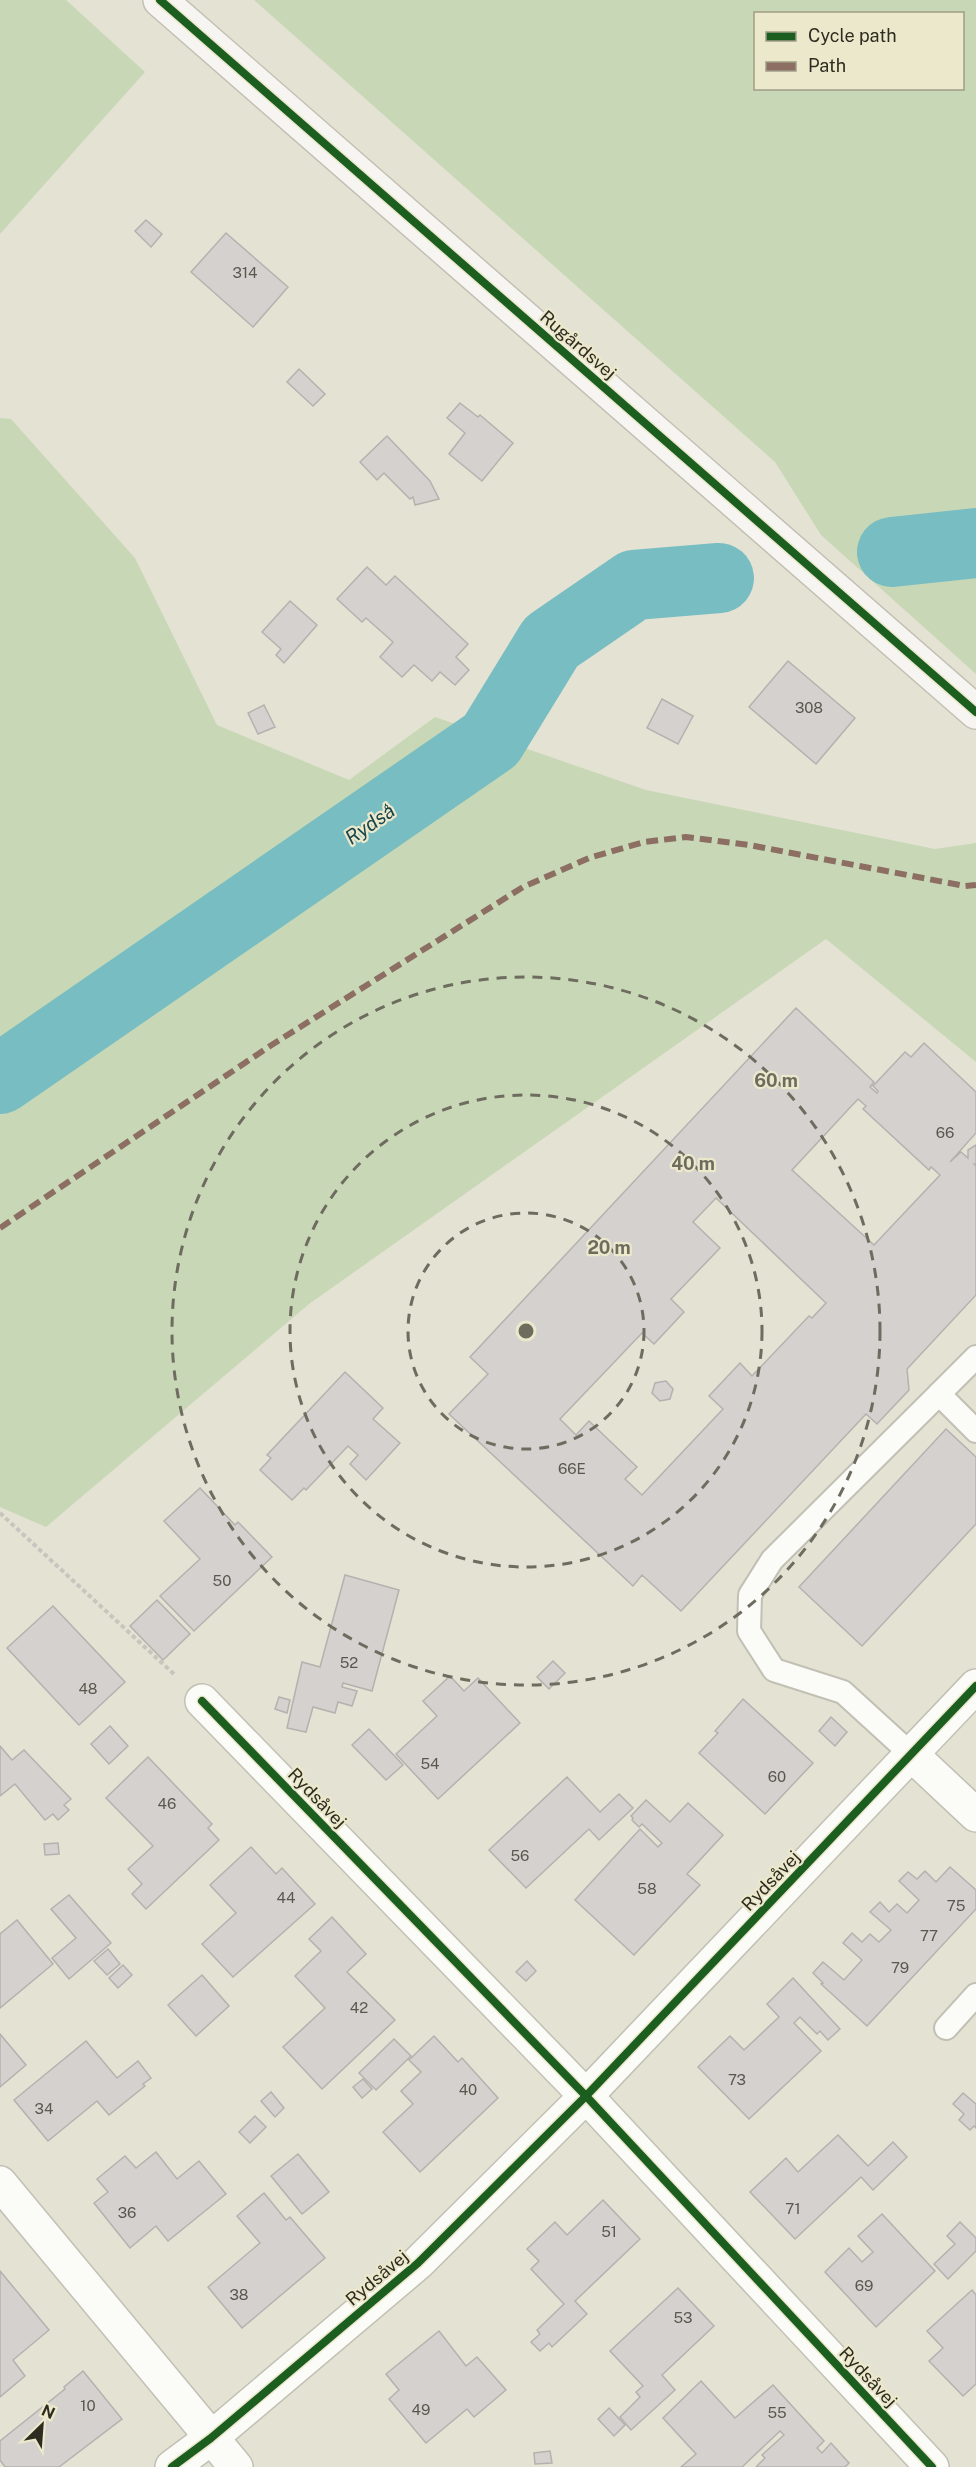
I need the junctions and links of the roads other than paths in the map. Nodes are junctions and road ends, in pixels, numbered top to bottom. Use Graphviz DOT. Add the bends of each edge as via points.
graph roads {
  1 [pos="160,0"];
  2 [pos="976,712"];
  3 [pos="976,1357"];
  4 [pos="939,1394"];
  5 [pos="976,1431"];
  6 [pos="976,1686"];
  7 [pos="202,1701"];
  8 [pos="912,1755"];
  9 [pos="976,1815"];
  10 [pos="976,1995"];
  11 [pos="946,2028"];
  12 [pos="586,2096"];
  13 [pos="0,2183"];
  14 [pos="211,2438"];
  15 [pos="172,2467"];
  16 [pos="236,2467"];
  17 [pos="932,2467"];
  1 -- 2 [label="main road, Rugårdsvej"];
  3 -- 4 [label="lane"];
  4 -- 5 [label="lane"];
  4 -- 8 [label="lane" via="772,1560 750,1595 749,1631 774,1670 843,1692"];
  6 -- 8 [label="street, Rydsåvej"];
  7 -- 12 [label="street, Rydsåvej"];
  8 -- 9 [label="street"];
  8 -- 12 [label="street, Rydsåvej"];
  10 -- 11 [label="lane"];
  12 -- 14 [label="street, Rydsåvej" via="418,2263"];
  12 -- 17 [label="street, Rydsåvej"];
  13 -- 14 [label="street"];
  14 -- 15 [label="street, Rydsåvej"];
  14 -- 16 [label="street"];
}
